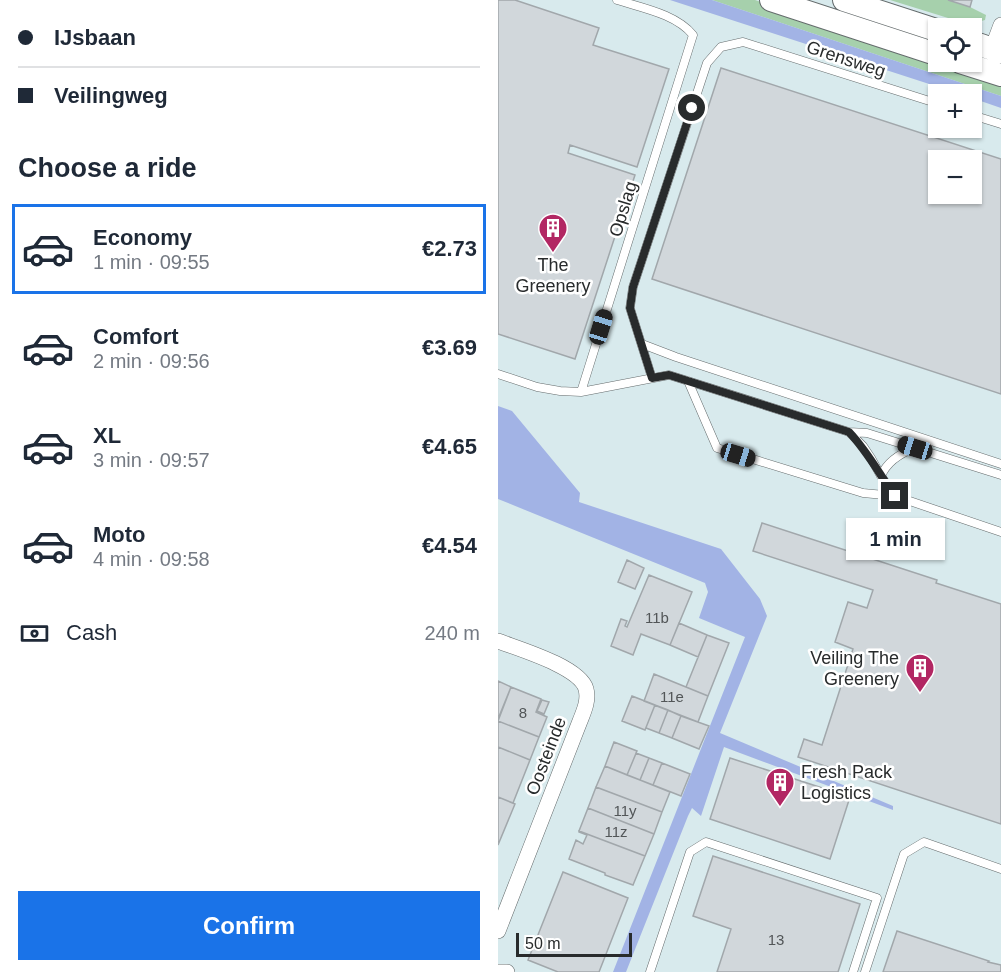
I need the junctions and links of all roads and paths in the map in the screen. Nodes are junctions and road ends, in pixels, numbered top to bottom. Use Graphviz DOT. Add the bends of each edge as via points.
graph roads {
  1 [pos="617,0"];
  2 [pos="771,0"];
  3 [pos="844,0"];
  4 [pos="1001,25"];
  5 [pos="928,27"];
  6 [pos="928,51"];
  7 [pos="994,60"];
  8 [pos="928,101"];
  9 [pos="982,118"];
  10 [pos="1001,124"];
  11 [pos="642,344"];
  12 [pos="498,374"];
  13 [pos="652,378"];
  14 [pos="688,381"];
  15 [pos="581,392"];
  16 [pos="849,432"];
  17 [pos="915,448"];
  18 [pos="1001,464"];
  19 [pos="1001,475"];
  20 [pos="881,476"];
  21 [pos="895,496"];
  22 [pos="1001,532"];
  23 [pos="498,641"];
  24 [pos="1001,869"];
  25 [pos="498,931"];
  26 [pos="498,972"];
  27 [pos="507,972"];
  28 [pos="650,972"];
  29 [pos="853,972"];
  30 [pos="865,972"];
  1 -- 15 [label="lane, Opslag" via="675,20 693,35"];
  2 -- 6 [label="main road"];
  3 -- 5 [label="main road"];
  4 -- 7 [label="street"];
  8 -- 11 [label="lane, Grensweg" via="744,42 721,47 707,63 633,287 630,308"];
  9 -- 10 [label="lane"];
  11 -- 13 [label="lane"];
  11 -- 18 [label="lane"];
  12 -- 15 [label="lane" via="537,387"];
  13 -- 14 [label="lane" via="669,375"];
  13 -- 15 [label="lane"];
  14 -- 16 [label="lane"];
  14 -- 21 [label="lane" via="717,448 863,493"];
  16 -- 17 [label="lane" via="867,433"];
  16 -- 20 [label="lane" via="863,446"];
  17 -- 19 [label="lane"];
  17 -- 20 [label="lane" via="893,461"];
  20 -- 21 [label="lane"];
  21 -- 22 [label="lane"];
  23 -- 25 [label="street, Oosteinde" via="566,668 586,688 586,702"];
  24 -- 30 [label="lane" via="924,843 904,854"];
  26 -- 27 [label="street"];
  28 -- 29 [label="lane" via="690,852 706,842 877,898"];
}
